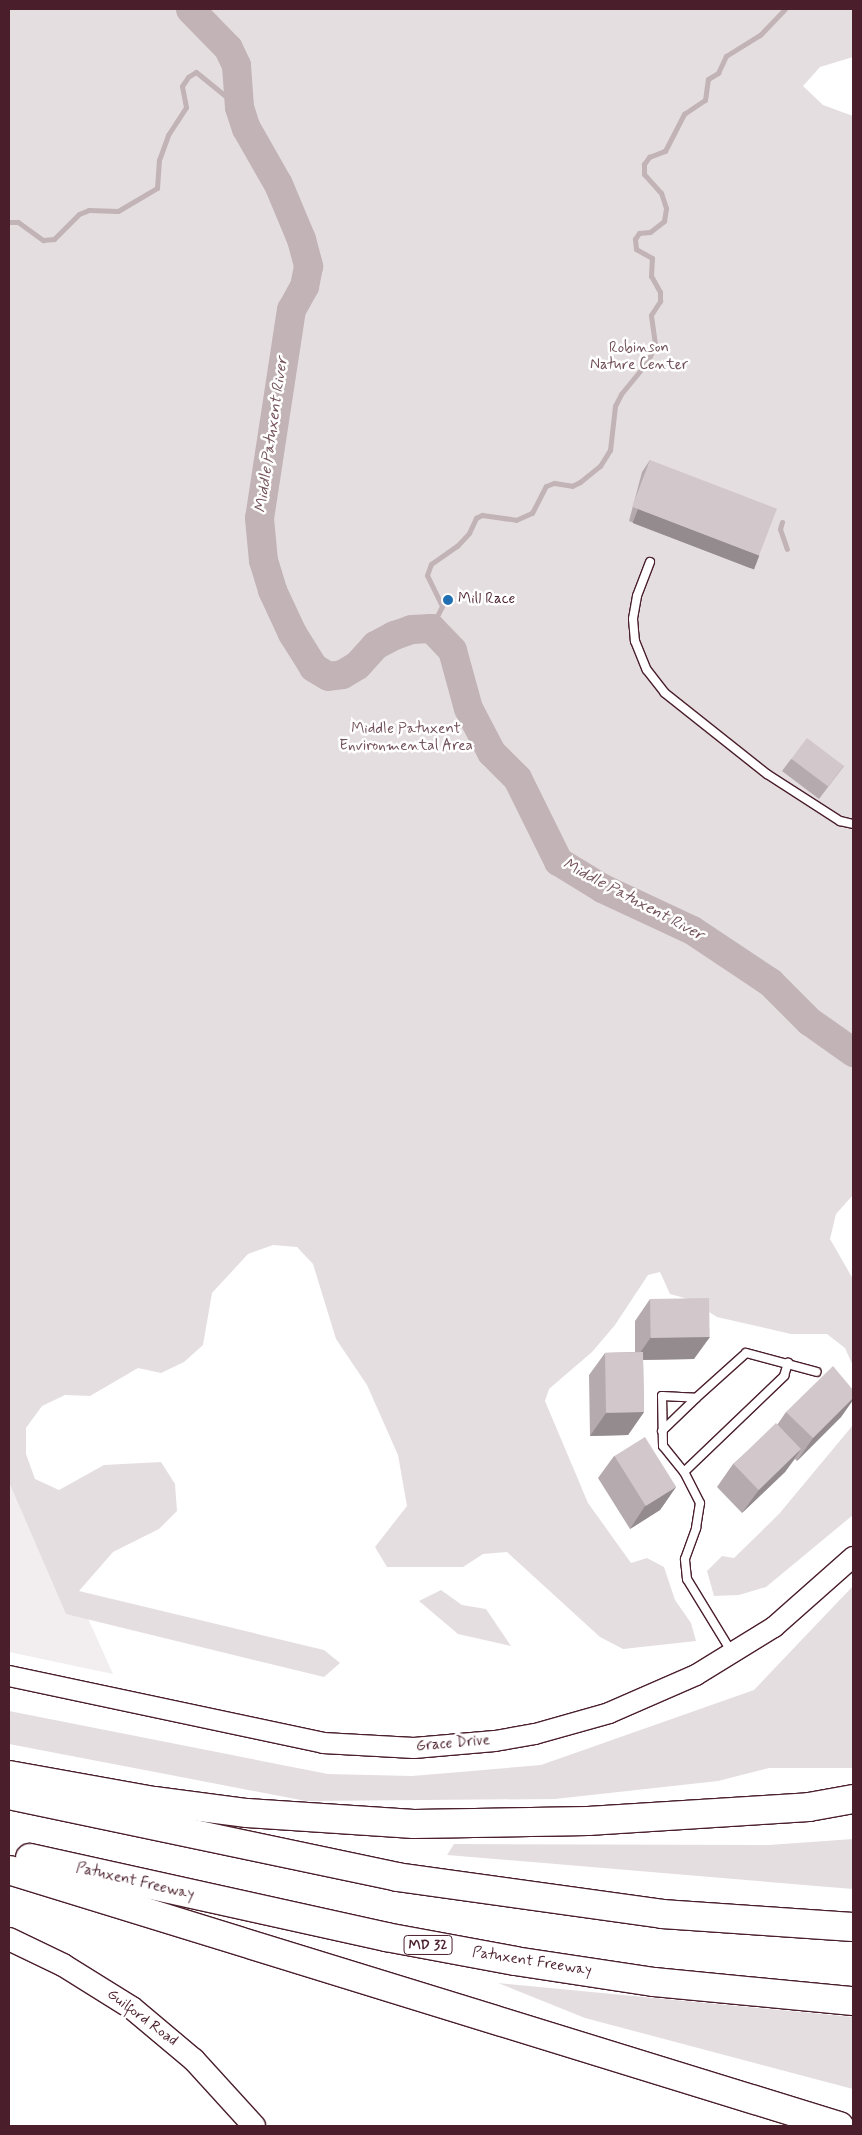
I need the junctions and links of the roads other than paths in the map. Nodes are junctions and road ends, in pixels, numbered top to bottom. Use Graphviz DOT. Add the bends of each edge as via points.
graph roads {
  1 [pos="650,562"];
  2 [pos="853,824"];
  3 [pos="788,1363"];
  4 [pos="817,1372"];
  5 [pos="696,1398"];
  6 [pos="662,1431"];
  7 [pos="684,1472"];
  8 [pos="853,1557"];
  9 [pos="733,1655"];
  10 [pos="9,1676"];
  11 [pos="9,1775"];
  12 [pos="9,1794"];
  13 [pos="853,1799"];
  14 [pos="853,1806"];
  15 [pos="809,1807"];
  16 [pos="9,1854"];
  17 [pos="9,1870"];
  18 [pos="853,1927"];
  19 [pos="9,1939"];
  20 [pos="853,2001"];
  21 [pos="254,2126"];
  22 [pos="839,2126"];
  1 -- 2 [label="lane" via="637,596 633,619 635,641 647,670 678,705 767,774 840,821"];
  3 -- 4 [label="lane"];
  3 -- 5 [label="lane" via="746,1353"];
  3 -- 7 [label="lane" via="784,1376"];
  5 -- 6 [label="lane"];
  5 -- 6 [label="lane" via="662,1396"];
  6 -- 7 [label="lane" via="666,1449"];
  7 -- 9 [label="lane" via="697,1495 700,1512 685,1559 687,1579"];
  8 -- 9 [label="street, Grace Drive" via="774,1627"];
  9 -- 10 [label="street, Grace Drive" via="658,1693 568,1726 486,1742 414,1748 323,1743 269,1734"];
  11 -- 15 [label="highway" via="154,1801 238,1812 404,1823 588,1821"];
  12 -- 18 [label="highway" via="397,1877 662,1914"];
  13 -- 15 [label="highway"];
  14 -- 15 [label="highway"];
  16 -- 20 [label="highway, Patuxent Freeway / MD 32" via="386,1938 515,1961 654,1982"];
  17 -- 22 [label="highway"];
  19 -- 21 [label="main road, Guilford Road" via="63,1965 132,2008 194,2060"];
}
